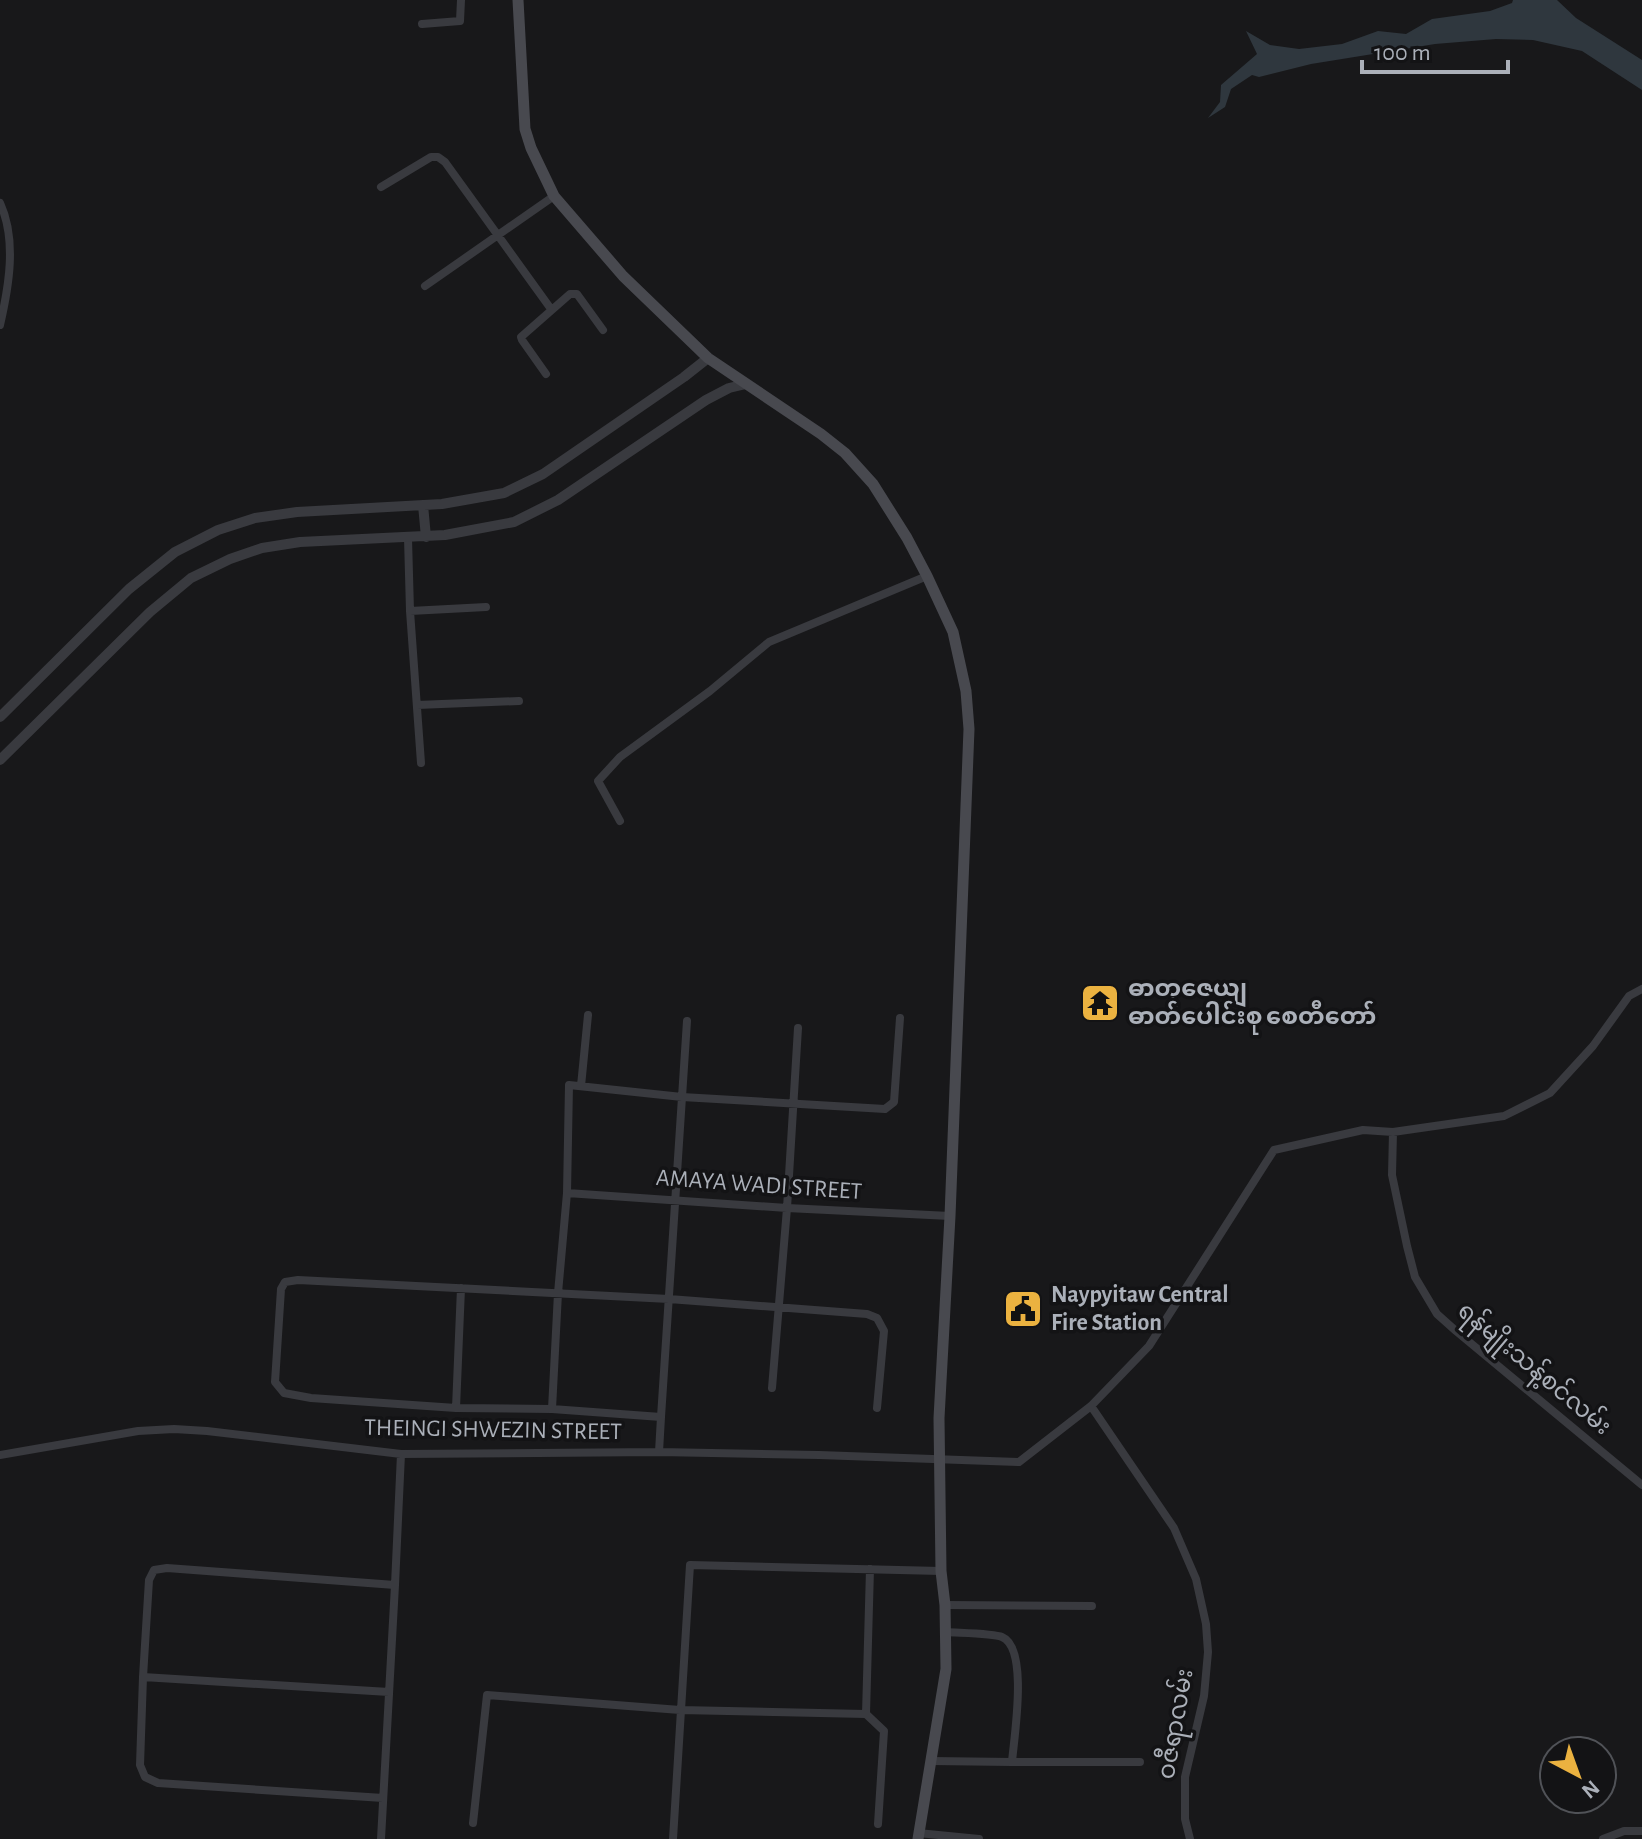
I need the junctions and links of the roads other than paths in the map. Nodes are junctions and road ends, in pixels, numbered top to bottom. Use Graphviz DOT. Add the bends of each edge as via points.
graph roads {
  1 [pos="461,0"];
  2 [pos="518,0"];
  3 [pos="422,24"];
  4 [pos="381,187"];
  5 [pos="554,196"];
  6 [pos="0,203"];
  7 [pos="497,235"];
  8 [pos="425,286"];
  9 [pos="551,309"];
  10 [pos="0,325"];
  11 [pos="603,330"];
  12 [pos="708,358"];
  13 [pos="546,374"];
  14 [pos="746,384"];
  15 [pos="423,505"];
  16 [pos="426,537"];
  17 [pos="408,538"];
  18 [pos="927,576"];
  19 [pos="486,607"];
  20 [pos="410,611"];
  21 [pos="519,701"];
  22 [pos="417,705"];
  23 [pos="0,717"];
  24 [pos="0,760"];
  25 [pos="421,763"];
  26 [pos="620,821"];
  27 [pos="1642,989"];
  28 [pos="588,1015"];
  29 [pos="900,1018"];
  30 [pos="687,1021"];
  31 [pos="798,1028"];
  32 [pos="581,1086"];
  33 [pos="682,1097"];
  34 [pos="794,1103"];
  35 [pos="1393,1132"];
  36 [pos="567,1193"];
  37 [pos="676,1199"];
  38 [pos="787,1208"];
  39 [pos="950,1216"];
  40 [pos="461,1288"];
  41 [pos="558,1293"];
  42 [pos="669,1299"];
  43 [pos="779,1307"];
  44 [pos="772,1388"];
  45 [pos="1091,1406"];
  46 [pos="456,1408"];
  47 [pos="877,1408"];
  48 [pos="552,1409"];
  49 [pos="661,1417"];
  50 [pos="659,1452"];
  51 [pos="401,1454"];
  52 [pos="0,1455"];
  53 [pos="940,1460"];
  54 [pos="1642,1485"];
  55 [pos="870,1569"];
  56 [pos="941,1571"];
  57 [pos="395,1585"];
  58 [pos="945,1605"];
  59 [pos="1092,1606"];
  60 [pos="946,1632"];
  61 [pos="143,1677"];
  62 [pos="389,1692"];
  63 [pos="680,1710"];
  64 [pos="866,1714"];
  65 [pos="931,1761"];
  66 [pos="1012,1762"];
  67 [pos="1140,1762"];
  68 [pos="383,1798"];
  69 [pos="473,1823"];
  70 [pos="878,1824"];
  71 [pos="1642,1831"];
  72 [pos="918,1836"];
  73 [pos="381,1839"];
  74 [pos="673,1839"];
  75 [pos="979,1839"];
  76 [pos="1190,1839"];
  77 [pos="1603,1839"];
  1 -- 3 [label="street" via="460,21"];
  2 -- 5 [label="main road" via="525,129"];
  4 -- 7 [label="street" via="438,157"];
  5 -- 7 [label="street"];
  5 -- 12 [label="main road" via="623,276"];
  6 -- 10 [label="street" via="9,239 9,285"];
  7 -- 8 [label="street"];
  7 -- 9 [label="street"];
  9 -- 11 [label="street" via="577,294"];
  9 -- 13 [label="street" via="521,337"];
  12 -- 14 [label="main road"];
  12 -- 15 [label="street" via="543,474 504,493"];
  14 -- 16 [label="street" via="706,400 558,500 514,522"];
  14 -- 18 [label="main road" via="845,453 873,484"];
  15 -- 16 [label="street"];
  15 -- 23 [label="street" via="255,518 185,546 129,589"];
  16 -- 17 [label="street"];
  17 -- 20 [label="street"];
  17 -- 24 [label="street" via="262,548 191,578"];
  18 -- 26 [label="street" via="769,642 620,757 598,781"];
  18 -- 39 [label="main road" via="953,632 969,729"];
  19 -- 20 [label="street"];
  20 -- 22 [label="street"];
  21 -- 22 [label="street"];
  22 -- 25 [label="street"];
  27 -- 35 [label="street, THEINGI SHWEZIN STREET" via="1629,996 1550,1093 1504,1116"];
  28 -- 32 [label="street"];
  29 -- 34 [label="street" via="891,1106"];
  30 -- 33 [label="street"];
  31 -- 34 [label="street"];
  32 -- 33 [label="street"];
  32 -- 36 [label="street" via="569,1085"];
  33 -- 34 [label="street"];
  33 -- 37 [label="street"];
  34 -- 38 [label="street"];
  35 -- 45 [label="street, THEINGI SHWEZIN STREET" via="1363,1130 1274,1150 1149,1346"];
  35 -- 54 [label="street, ရန်မျိုးသန့်စင်လမ်း" via="1392,1175 1407,1246 1415,1277 1437,1314"];
  36 -- 37 [label="street, AMAYA WADI STREET"];
  36 -- 41 [label="street"];
  37 -- 38 [label="street, AMAYA WADI STREET"];
  37 -- 42 [label="street"];
  38 -- 39 [label="street, AMAYA WADI STREET"];
  38 -- 43 [label="street"];
  39 -- 53 [label="main road"];
  40 -- 41 [label="street"];
  40 -- 46 [label="street"];
  40 -- 46 [label="street" via="285,1282 275,1382 284,1393 311,1398"];
  41 -- 42 [label="street"];
  41 -- 48 [label="street"];
  42 -- 43 [label="street"];
  42 -- 49 [label="street"];
  43 -- 44 [label="street"];
  43 -- 47 [label="street" via="877,1318 884,1331"];
  45 -- 53 [label="street, THEINGI SHWEZIN STREET" via="1019,1462"];
  45 -- 76 [label="street, ဝဇီရာလမ်း" via="1174,1528 1196,1579 1208,1652 1204,1696 1185,1777"];
  46 -- 48 [label="street"];
  48 -- 49 [label="street"];
  49 -- 50 [label="street"];
  50 -- 51 [label="street, THEINGI SHWEZIN STREET"];
  50 -- 53 [label="street, THEINGI SHWEZIN STREET"];
  51 -- 52 [label="street, THEINGI SHWEZIN STREET" via="174,1429"];
  51 -- 57 [label="street"];
  53 -- 56 [label="main road"];
  55 -- 56 [label="street"];
  55 -- 63 [label="street" via="690,1565"];
  55 -- 64 [label="street"];
  56 -- 58 [label="main road"];
  57 -- 61 [label="street" via="154,1570"];
  57 -- 62 [label="street"];
  58 -- 59 [label="street"];
  58 -- 60 [label="main road"];
  60 -- 65 [label="main road" via="946,1669"];
  60 -- 66 [label="street" via="1002,1637 1011,1644 1019,1683"];
  61 -- 62 [label="street"];
  61 -- 68 [label="street" via="140,1765 145,1777 158,1783"];
  62 -- 68 [label="street"];
  63 -- 64 [label="street"];
  63 -- 69 [label="street" via="487,1695"];
  63 -- 74 [label="street"];
  64 -- 70 [label="street" via="884,1731"];
  65 -- 66 [label="street"];
  65 -- 72 [label="main road"];
  66 -- 67 [label="street"];
  68 -- 73 [label="street"];
  71 -- 77 [label="street"];
  72 -- 75 [label="street"];
}
